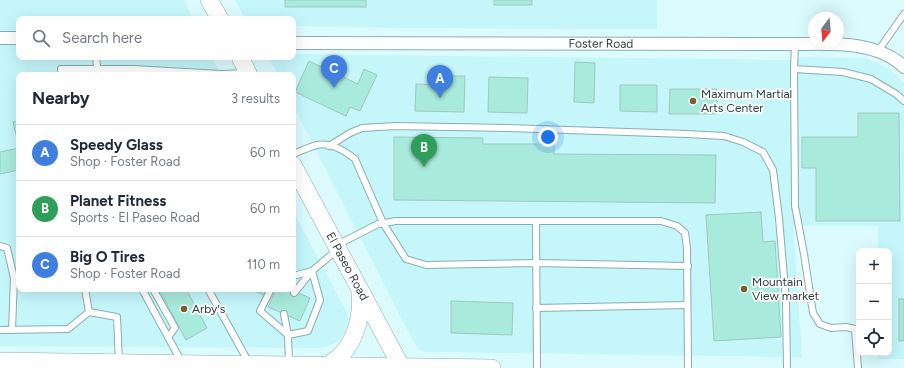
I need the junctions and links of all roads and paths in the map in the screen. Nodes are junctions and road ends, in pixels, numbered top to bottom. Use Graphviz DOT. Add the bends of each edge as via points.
graph roads {
  1 [pos="209,0"];
  2 [pos="904,14"];
  3 [pos="218,16"];
  4 [pos="0,38"];
  5 [pos="16,38"];
  6 [pos="296,43"];
  7 [pos="795,44"];
  8 [pos="878,51"];
  9 [pos="96,60"];
  10 [pos="241,60"];
  11 [pos="904,67"];
  12 [pos="133,69"];
  13 [pos="794,70"];
  14 [pos="62,72"];
  15 [pos="98,72"];
  16 [pos="130,72"];
  17 [pos="191,72"];
  18 [pos="247,72"];
  19 [pos="904,101"];
  20 [pos="329,146"];
  21 [pos="296,153"];
  22 [pos="296,175"];
  23 [pos="536,221"];
  24 [pos="384,223"];
  25 [pos="0,246"];
  26 [pos="337,247"];
  27 [pos="536,263"];
  28 [pos="688,266"];
  29 [pos="312,271"];
  30 [pos="296,275"];
  31 [pos="360,290"];
  32 [pos="296,291"];
  33 [pos="86,292"];
  34 [pos="144,292"];
  35 [pos="156,292"];
  36 [pos="210,292"];
  37 [pos="270,292"];
  38 [pos="688,305"];
  39 [pos="536,308"];
  40 [pos="89,312"];
  41 [pos="284,314"];
  42 [pos="0,330"];
  43 [pos="12,330"];
  44 [pos="288,335"];
  45 [pos="168,337"];
  46 [pos="0,361"];
  47 [pos="119,363"];
  48 [pos="250,364"];
  49 [pos="175,365"];
  50 [pos="289,365"];
  51 [pos="328,366"];
  52 [pos="402,367"];
  53 [pos="490,368"];
  54 [pos="537,368"];
  55 [pos="688,368"];
  56 [pos="787,368"];
  57 [pos="858,368"];
  1 -- 3 [label="street"];
  2 -- 8 [label="lane"];
  4 -- 5 [label="street"];
  6 -- 7 [label="street, Foster Road"];
  7 -- 8 [label="street, Foster Road" via="854,45"];
  7 -- 13 [label="lane"];
  8 -- 11 [label="street, Foster Road"];
  9 -- 15 [label="lane"];
  10 -- 18 [label="street"];
  12 -- 15 [label="lane"];
  12 -- 16 [label="lane"];
  12 -- 17 [label="lane"];
  13 -- 19 [label="lane" via="843,72 871,79"];
  13 -- 57 [label="lane" via="795,206 813,313 820,324 831,328 855,329"];
  14 -- 15 [label="lane" via="61,69"];
  20 -- 21 [label="lane" via="319,145"];
  20 -- 24 [label="lane" via="346,152 355,159"];
  20 -- 56 [label="lane" via="362,128 395,126 687,134 724,136 743,142 763,152 773,170 786,301"];
  22 -- 26 [label="street, El Paseo Road"];
  23 -- 24 [label="lane"];
  23 -- 27 [label="lane"];
  23 -- 28 [label="lane" via="662,221 677,226 686,233"];
  24 -- 26 [label="lane"];
  24 -- 27 [label="lane" via="406,259 426,265"];
  25 -- 43 [label="lane" via="7,248 14,278"];
  26 -- 29 [label="lane"];
  26 -- 31 [label="street, El Paseo Road"];
  27 -- 28 [label="lane"];
  27 -- 39 [label="lane"];
  28 -- 38 [label="lane"];
  29 -- 30 [label="lane"];
  29 -- 32 [label="lane"];
  29 -- 44 [label="lane" via="320,300 308,331"];
  31 -- 51 [label="street" via="357,327 348,345"];
  31 -- 52 [label="street, El Paseo Road"];
  33 -- 40 [label="lane"];
  34 -- 45 [label="lane"];
  35 -- 45 [label="lane" via="175,328"];
  36 -- 48 [label="lane"];
  37 -- 44 [label="lane" via="260,311"];
  38 -- 39 [label="lane"];
  38 -- 55 [label="lane"];
  39 -- 54 [label="lane"];
  40 -- 43 [label="lane" via="68,329"];
  40 -- 47 [label="lane" via="117,317"];
  41 -- 44 [label="lane"];
  42 -- 43 [label="lane"];
  44 -- 50 [label="lane"];
  45 -- 49 [label="lane"];
  46 -- 47 [label="street"];
  47 -- 49 [label="street"];
  48 -- 49 [label="street"];
  48 -- 50 [label="street"];
  50 -- 51 [label="street"];
  51 -- 52 [label="street"];
  52 -- 53 [label="street"];
}
